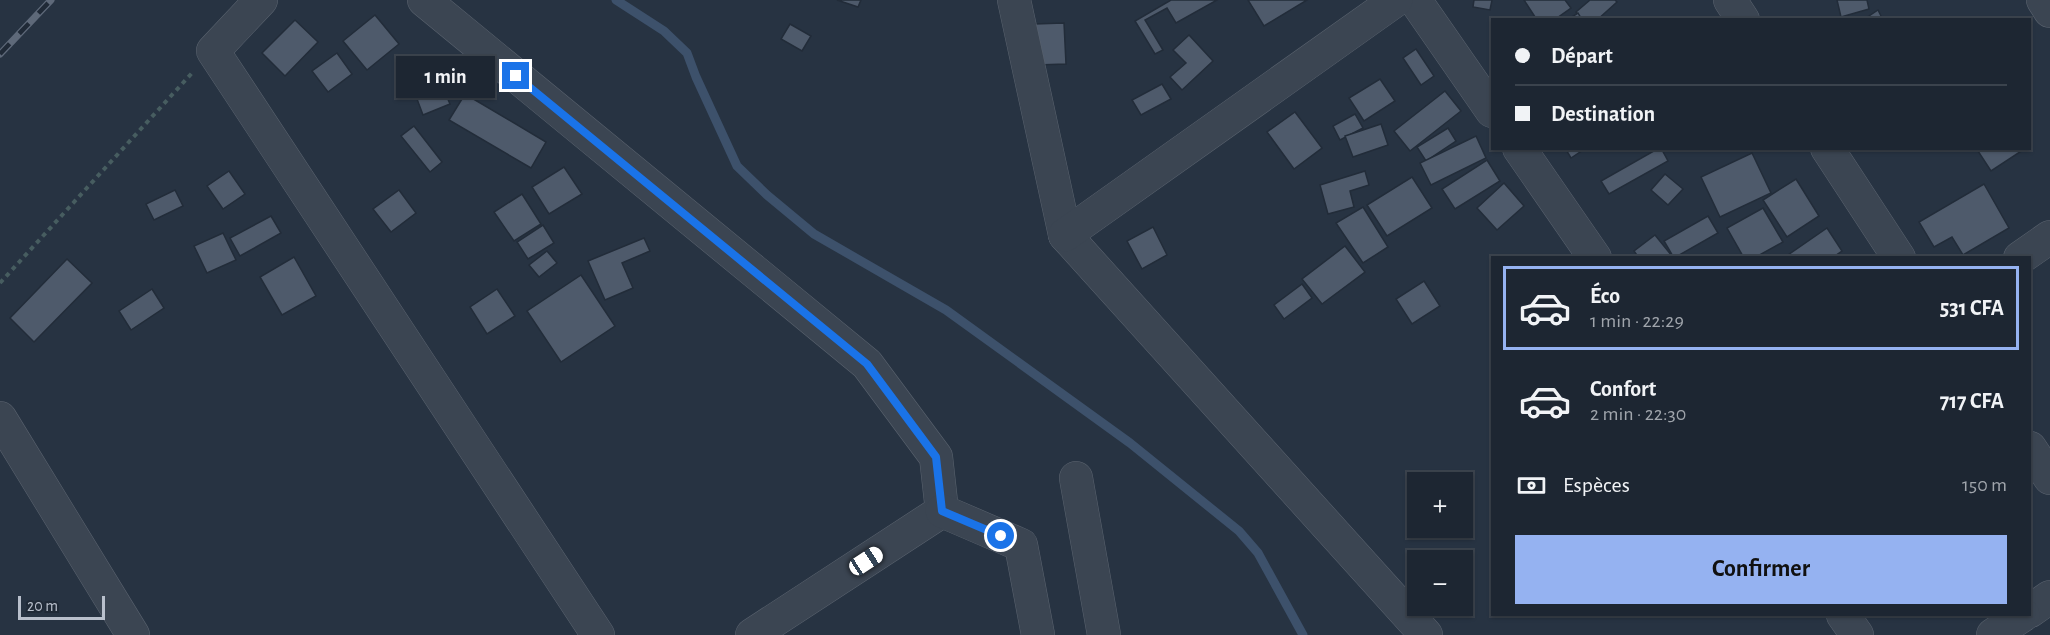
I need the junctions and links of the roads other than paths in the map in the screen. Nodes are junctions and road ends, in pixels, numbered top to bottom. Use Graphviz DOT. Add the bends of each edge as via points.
graph roads {
  1 [pos="261,0"];
  2 [pos="424,0"];
  3 [pos="1014,0"];
  4 [pos="1396,0"];
  5 [pos="1415,0"];
  6 [pos="1730,0"];
  7 [pos="2043,0"];
  8 [pos="2050,11"];
  9 [pos="1742,18"];
  10 [pos="1491,110"];
  11 [pos="1520,150"];
  12 [pos="1828,150"];
  13 [pos="1065,235"];
  14 [pos="2050,237"];
  15 [pos="1594,256"];
  16 [pos="1898,256"];
  17 [pos="2023,256"];
  18 [pos="0,418"];
  19 [pos="2031,450"];
  20 [pos="1076,478"];
  21 [pos="2050,478"];
  22 [pos="942,511"];
  23 [pos="2050,597"];
  24 [pos="2031,610"];
  25 [pos="1844,616"];
  26 [pos="2022,616"];
  27 [pos="133,635"];
  28 [pos="598,635"];
  29 [pos="752,635"];
  30 [pos="1038,635"];
  31 [pos="1104,635"];
  32 [pos="1426,635"];
  33 [pos="1857,635"];
  34 [pos="1993,635"];
  1 -- 28 [label="street" via="213,51"];
  2 -- 22 [label="street" via="867,364 936,457"];
  3 -- 13 [label="street"];
  4 -- 13 [label="street"];
  5 -- 10 [label="street"];
  6 -- 9 [label="street"];
  7 -- 8 [label="street"];
  11 -- 15 [label="street"];
  12 -- 16 [label="street"];
  13 -- 32 [label="street"];
  14 -- 17 [label="street"];
  18 -- 27 [label="street"];
  19 -- 21 [label="street"];
  20 -- 31 [label="street"];
  22 -- 29 [label="street"];
  22 -- 30 [label="street" via="1021,545"];
  23 -- 24 [label="street"];
  25 -- 33 [label="street"];
  26 -- 34 [label="street"];
}
